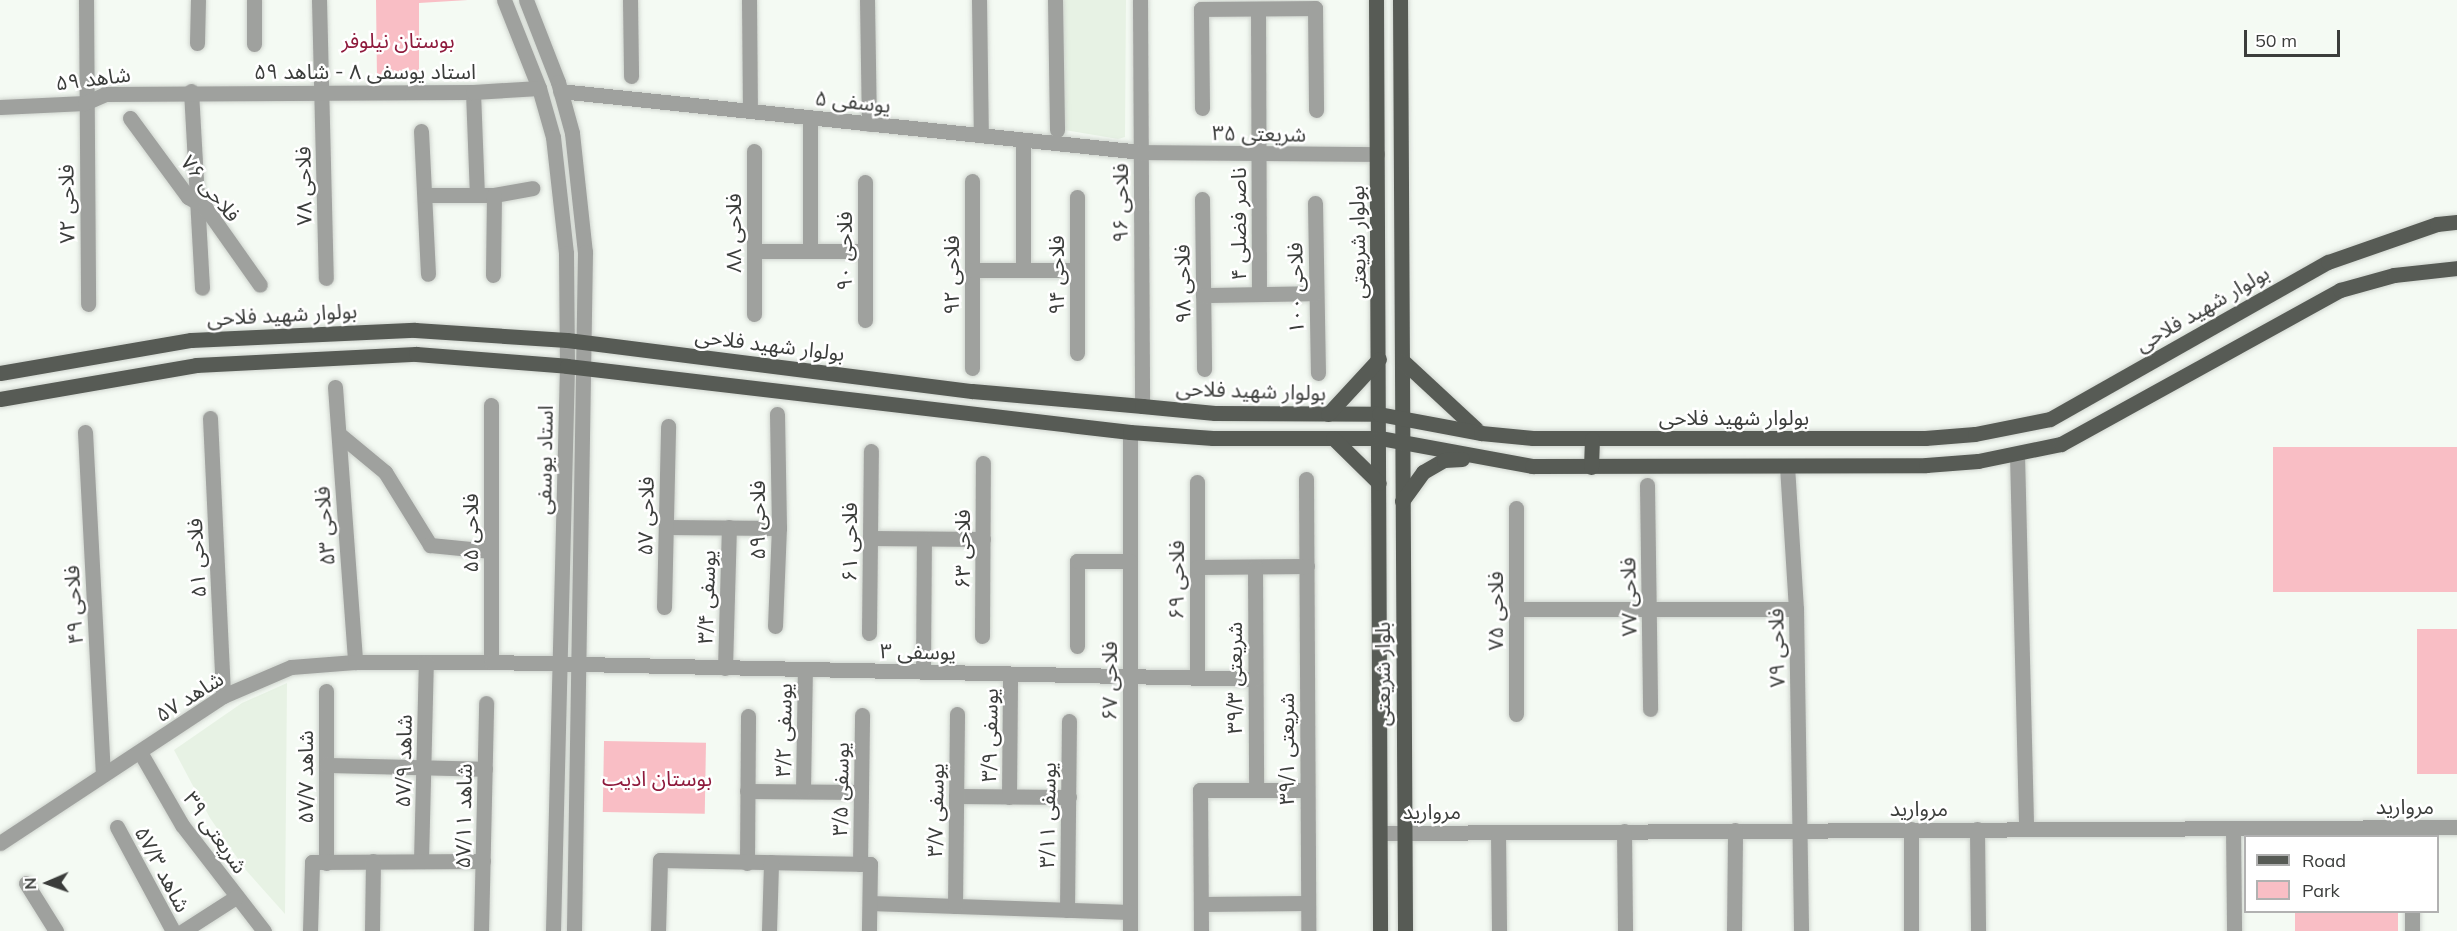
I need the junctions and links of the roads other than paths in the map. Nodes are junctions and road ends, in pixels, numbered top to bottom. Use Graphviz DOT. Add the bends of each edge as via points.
graph roads {
  1 [pos="86,0"];
  2 [pos="198,0"];
  3 [pos="254,0"];
  4 [pos="319,0"];
  5 [pos="504,0"];
  6 [pos="526,0"];
  7 [pos="630,0"];
  8 [pos="749,0"];
  9 [pos="867,0"];
  10 [pos="979,0"];
  11 [pos="1055,0"];
  12 [pos="1140,0"];
  13 [pos="1376,0"];
  14 [pos="1400,0"];
  15 [pos="1208,6"];
  16 [pos="1307,6"];
  17 [pos="1258,9"];
  18 [pos="197,43"];
  19 [pos="254,44"];
  20 [pos="631,76"];
  21 [pos="539,88"];
  22 [pos="191,91"];
  23 [pos="560,91"];
  24 [pos="473,92"];
  25 [pos="322,93"];
  26 [pos="85,103"];
  27 [pos="0,107"];
  28 [pos="1202,108"];
  29 [pos="1316,110"];
  30 [pos="750,111"];
  31 [pos="810,117"];
  32 [pos="130,118"];
  33 [pos="868,124"];
  34 [pos="1057,130"];
  35 [pos="422,131"];
  36 [pos="981,135"];
  37 [pos="1023,140"];
  38 [pos="754,151"];
  39 [pos="1141,152"];
  40 [pos="1258,154"];
  41 [pos="1377,154"];
  42 [pos="865,182"];
  43 [pos="972,182"];
  44 [pos="532,188"];
  45 [pos="425,195"];
  46 [pos="477,195"];
  47 [pos="494,195"];
  48 [pos="1077,197"];
  49 [pos="1202,199"];
  50 [pos="197,202"];
  51 [pos="1315,203"];
  52 [pos="2457,222"];
  53 [pos="754,251"];
  54 [pos="810,251"];
  55 [pos="865,251"];
  56 [pos="2457,268"];
  57 [pos="972,270"];
  58 [pos="1023,270"];
  59 [pos="1077,270"];
  60 [pos="428,274"];
  61 [pos="493,275"];
  62 [pos="326,278"];
  63 [pos="260,285"];
  64 [pos="202,288"];
  65 [pos="1316,293"];
  66 [pos="1259,294"];
  67 [pos="1203,295"];
  68 [pos="88,304"];
  69 [pos="754,314"];
  70 [pos="865,320"];
  71 [pos="567,340"];
  72 [pos="586,342"];
  73 [pos="1077,352"];
  74 [pos="1379,359"];
  75 [pos="1404,362"];
  76 [pos="567,366"];
  77 [pos="972,368"];
  78 [pos="586,369"];
  79 [pos="1204,369"];
  80 [pos="0,373"];
  81 [pos="1318,373"];
  82 [pos="335,387"];
  83 [pos="0,399"];
  84 [pos="491,405"];
  85 [pos="1142,406"];
  86 [pos="777,414"];
  87 [pos="1328,414"];
  88 [pos="1379,414"];
  89 [pos="1404,417"];
  90 [pos="210,418"];
  91 [pos="668,426"];
  92 [pos="85,432"];
  93 [pos="1130,432"];
  94 [pos="1480,433"];
  95 [pos="339,434"];
  96 [pos="1333,438"];
  97 [pos="1380,438"];
  98 [pos="1592,439"];
  99 [pos="1404,441"];
  100 [pos="871,451"];
  101 [pos="2017,454"];
  102 [pos="1483,458"];
  103 [pos="983,463"];
  104 [pos="1787,466"];
  105 [pos="1591,467"];
  106 [pos="1306,479"];
  107 [pos="1197,482"];
  108 [pos="1379,483"];
  109 [pos="1647,485"];
  110 [pos="1402,501"];
  111 [pos="1516,508"];
  112 [pos="666,527"];
  113 [pos="729,527"];
  114 [pos="779,528"];
  115 [pos="870,538"];
  116 [pos="924,539"];
  117 [pos="983,539"];
  118 [pos="491,551"];
  119 [pos="1130,561"];
  120 [pos="1306,566"];
  121 [pos="1197,567"];
  122 [pos="1255,567"];
  123 [pos="664,607"];
  124 [pos="1516,609"];
  125 [pos="1649,609"];
  126 [pos="1796,609"];
  127 [pos="775,626"];
  128 [pos="869,633"];
  129 [pos="982,636"];
  130 [pos="1077,646"];
  131 [pos="355,662"];
  132 [pos="426,662"];
  133 [pos="491,662"];
  134 [pos="561,665"];
  135 [pos="580,665"];
  136 [pos="725,668"];
  137 [pos="805,670"];
  138 [pos="923,672"];
  139 [pos="1010,674"];
  140 [pos="1130,676"];
  141 [pos="1197,678"];
  142 [pos="1255,679"];
  143 [pos="326,691"];
  144 [pos="223,696"];
  145 [pos="486,703"];
  146 [pos="1650,710"];
  147 [pos="957,714"];
  148 [pos="1516,714"];
  149 [pos="862,715"];
  150 [pos="748,716"];
  151 [pos="1069,721"];
  152 [pos="140,752"];
  153 [pos="326,765"];
  154 [pos="424,767"];
  155 [pos="485,769"];
  156 [pos="103,775"];
  157 [pos="1256,790"];
  158 [pos="1308,790"];
  159 [pos="747,791"];
  160 [pos="803,791"];
  161 [pos="861,792"];
  162 [pos="956,796"];
  163 [pos="1009,797"];
  164 [pos="1069,797"];
  165 [pos="117,827"];
  166 [pos="2457,827"];
  167 [pos="2026,828"];
  168 [pos="2233,828"];
  169 [pos="1977,829"];
  170 [pos="1735,830"];
  171 [pos="1800,830"];
  172 [pos="1911,830"];
  173 [pos="1624,831"];
  174 [pos="1380,832"];
  175 [pos="1405,832"];
  176 [pos="1498,832"];
  177 [pos="2411,832"];
  178 [pos="0,843"];
  179 [pos="374,861"];
  180 [pos="422,861"];
  181 [pos="483,861"];
  182 [pos="771,862"];
  183 [pos="326,863"];
  184 [pos="747,863"];
  185 [pos="865,864"];
  186 [pos="26,883"];
  187 [pos="236,897"];
  188 [pos="870,903"];
  189 [pos="1308,903"];
  190 [pos="1201,904"];
  191 [pos="955,906"];
  192 [pos="1067,910"];
  193 [pos="1130,912"];
  194 [pos="2412,913"];
  195 [pos="56,931"];
  196 [pos="182,931"];
  197 [pos="264,931"];
  198 [pos="310,931"];
  199 [pos="372,931"];
  200 [pos="481,931"];
  201 [pos="553,931"];
  202 [pos="574,931"];
  203 [pos="658,931"];
  204 [pos="769,931"];
  205 [pos="868,931"];
  206 [pos="1130,931"];
  207 [pos="1201,931"];
  208 [pos="1308,931"];
  209 [pos="1380,931"];
  210 [pos="1405,931"];
  211 [pos="1499,931"];
  212 [pos="1625,931"];
  213 [pos="1734,931"];
  214 [pos="1801,931"];
  215 [pos="1911,931"];
  216 [pos="1978,931"];
  217 [pos="2234,931"];
  218 [pos="2412,931"];
  1 -- 26 [label="street, فلاحی ۷۲"];
  2 -- 18 [label="street"];
  3 -- 19 [label="street"];
  4 -- 25 [label="street, فلاحی ۷۸"];
  5 -- 21 [label="street, استاد یوسفی"];
  6 -- 23 [label="street, استاد یوسفی"];
  7 -- 20 [label="street"];
  8 -- 30 [label="street"];
  9 -- 33 [label="street"];
  10 -- 36 [label="street"];
  11 -- 34 [label="street"];
  12 -- 39 [label="street, فلاحی ۹۶"];
  13 -- 41 [label="main road, بولوار شریعتی"];
  14 -- 75 [label="main road"];
  15 -- 17 [label="street"];
  15 -- 28 [label="street"];
  16 -- 17 [label="street"];
  16 -- 29 [label="street"];
  17 -- 40 [label="street, ناصر فضلی ۴"];
  21 -- 24 [label="street, استاد یوسفی ۸ - شاهد ۵۹"];
  21 -- 71 [label="street, استاد یوسفی" via="562,194"];
  22 -- 25 [label="street, استاد یوسفی ۸ - شاهد ۵۹"];
  22 -- 26 [label="street, شاهد ۵۹" via="105,94"];
  22 -- 50 [label="street"];
  23 -- 30 [label="street, یوسفی ۵"];
  23 -- 72 [label="street, استاد یوسفی" via="581,192"];
  24 -- 25 [label="street, استاد یوسفی ۸ - شاهد ۵۹"];
  24 -- 46 [label="street"];
  25 -- 62 [label="street, فلاحی ۷۸"];
  26 -- 27 [label="street, شاهد ۵۹"];
  26 -- 68 [label="street, فلاحی ۷۲"];
  30 -- 31 [label="street, یوسفی ۵"];
  31 -- 33 [label="street, یوسفی ۵"];
  31 -- 54 [label="street"];
  32 -- 50 [label="street, فلاحی ۷۶" via="188,197"];
  33 -- 36 [label="street, یوسفی ۵"];
  35 -- 45 [label="street"];
  36 -- 37 [label="street, یوسفی ۵"];
  37 -- 39 [label="street, یوسفی ۵"];
  37 -- 58 [label="street"];
  38 -- 53 [label="street, فلاحی ۸۸"];
  39 -- 40 [label="street, شریعتی ۳۵"];
  39 -- 85 [label="street, فلاحی ۹۶"];
  40 -- 41 [label="street, شریعتی ۳۵"];
  40 -- 66 [label="street, ناصر فضلی ۴"];
  41 -- 74 [label="main road, بولوار شریعتی"];
  42 -- 55 [label="street, فلاحی ۹۰"];
  43 -- 57 [label="street, فلاحی ۹۲"];
  44 -- 47 [label="street"];
  45 -- 46 [label="street"];
  45 -- 60 [label="street"];
  46 -- 47 [label="street"];
  47 -- 61 [label="street"];
  48 -- 59 [label="street, فلاحی ۹۴"];
  49 -- 67 [label="street, فلاحی ۹۸"];
  50 -- 63 [label="street, فلاحی ۷۶"];
  50 -- 64 [label="street"];
  51 -- 65 [label="street, فلاحی ۱۰۰"];
  52 -- 98 [label="main road, بولوار شهید فلاحی" via="2437,224 2328,262 2050,418 1975,435 1925,438"];
  53 -- 54 [label="street"];
  53 -- 69 [label="street, فلاحی ۸۸"];
  54 -- 55 [label="street"];
  55 -- 70 [label="street, فلاحی ۹۰"];
  56 -- 101 [label="main road, بولوار شهید فلاحی" via="2394,275 2340,290 2061,444"];
  57 -- 58 [label="street"];
  57 -- 77 [label="street, فلاحی ۹۲"];
  58 -- 59 [label="street"];
  59 -- 73 [label="street, فلاحی ۹۴"];
  65 -- 66 [label="street"];
  65 -- 81 [label="street, فلاحی ۱۰۰"];
  66 -- 67 [label="street"];
  67 -- 79 [label="street, فلاحی ۹۸"];
  71 -- 72 [label="main road, بولوار شهید فلاحی"];
  71 -- 76 [label="street, استاد یوسفی"];
  71 -- 80 [label="main road, بولوار شهید فلاحی" via="415,330 316,332 191,340"];
  72 -- 78 [label="street, استاد یوسفی"];
  72 -- 85 [label="main road, بولوار شهید فلاحی" via="972,391"];
  74 -- 87 [label="main road"];
  74 -- 88 [label="main road, بولوار شریعتی"];
  75 -- 89 [label="main road"];
  75 -- 94 [label="main road" via="1453,412"];
  76 -- 78 [label="main road, بولوار شهید فلاحی"];
  76 -- 83 [label="main road, بولوار شهید فلاحی" via="416,354 276,358 196,365"];
  76 -- 134 [label="street, استاد یوسفی"];
  78 -- 93 [label="main road, بولوار شهید فلاحی"];
  78 -- 135 [label="street, استاد یوسفی"];
  82 -- 95 [label="street, فلاحی ۵۳"];
  84 -- 118 [label="street, فلاحی ۵۵"];
  85 -- 87 [label="main road, بولوار شهید فلاحی"];
  86 -- 114 [label="street, فلاحی ۵۹"];
  87 -- 88 [label="main road, بولوار شهید فلاحی"];
  88 -- 89 [label="main road, بولوار شهید فلاحی"];
  88 -- 97 [label="main road, بولوار شریعتی"];
  89 -- 94 [label="main road, بولوار شهید فلاحی"];
  89 -- 99 [label="main road, بلوار شریعتی"];
  90 -- 144 [label="street, فلاحی ۵۱"];
  91 -- 112 [label="street, فلاحی ۵۷"];
  92 -- 156 [label="street, فلاحی ۴۹"];
  93 -- 96 [label="main road, بولوار شهید فلاحی" via="1213,438"];
  93 -- 119 [label="street, فلاحی ۶۷"];
  94 -- 98 [label="main road, بولوار شهید فلاحی"];
  95 -- 118 [label="street" via="385,472 430,545"];
  95 -- 131 [label="street, فلاحی ۵۳"];
  96 -- 97 [label="main road, بولوار شهید فلاحی"];
  96 -- 108 [label="main road"];
  97 -- 99 [label="main road, بولوار شهید فلاحی"];
  97 -- 108 [label="main road, بولوار شریعتی"];
  98 -- 105 [label="main road"];
  99 -- 102 [label="main road, بولوار شهید فلاحی"];
  99 -- 110 [label="main road, بلوار شریعتی"];
  100 -- 115 [label="street, فلاحی ۶۱"];
  101 -- 104 [label="main road, بولوار شهید فلاحی" via="1926,465"];
  101 -- 167 [label="street"];
  102 -- 105 [label="main road, بولوار شهید فلاحی" via="1532,466"];
  102 -- 110 [label="main road" via="1444,460 1423,472"];
  103 -- 117 [label="street, فلاحی ۶۳"];
  104 -- 105 [label="main road, بولوار شهید فلاحی"];
  104 -- 126 [label="street, فلاحی ۷۹"];
  106 -- 120 [label="street, شریعتی ۳۹/۱"];
  107 -- 121 [label="street, فلاحی ۶۹"];
  108 -- 174 [label="main road, بلوار شریعتی"];
  109 -- 125 [label="street, فلاحی ۷۷"];
  110 -- 175 [label="main road, بلوار شریعتی"];
  111 -- 124 [label="street, فلاحی ۷۵"];
  112 -- 113 [label="street"];
  112 -- 123 [label="street, فلاحی ۵۷"];
  113 -- 114 [label="street"];
  113 -- 136 [label="street, یوسفی ۳/۴"];
  114 -- 127 [label="street, فلاحی ۵۹"];
  115 -- 116 [label="street"];
  115 -- 128 [label="street, فلاحی ۶۱"];
  116 -- 117 [label="street"];
  116 -- 138 [label="street"];
  117 -- 129 [label="street, فلاحی ۶۳"];
  118 -- 133 [label="street, فلاحی ۵۵"];
  119 -- 130 [label="street" via="1077,561"];
  119 -- 140 [label="street, فلاحی ۶۷"];
  120 -- 122 [label="street"];
  120 -- 158 [label="street, شریعتی ۳۹/۱"];
  121 -- 122 [label="street"];
  121 -- 141 [label="street, فلاحی ۶۹"];
  122 -- 142 [label="street, شریعتی ۳۹/۳"];
  124 -- 125 [label="street"];
  124 -- 148 [label="street, فلاحی ۷۵"];
  125 -- 126 [label="street"];
  125 -- 146 [label="street, فلاحی ۷۷"];
  126 -- 171 [label="street, فلاحی ۷۹"];
  131 -- 132 [label="street, شاهد ۵۷"];
  131 -- 144 [label="street, شاهد ۵۷" via="291,667"];
  132 -- 133 [label="street, شاهد ۵۷"];
  132 -- 154 [label="street, شاهد ۵۷/۹"];
  133 -- 134 [label="street, یوسفی ۳"];
  134 -- 135 [label="street, یوسفی ۳"];
  134 -- 201 [label="street, استاد یوسفی"];
  135 -- 136 [label="street, یوسفی ۳"];
  135 -- 202 [label="street, استاد یوسفی"];
  136 -- 137 [label="street, یوسفی ۳"];
  137 -- 138 [label="street, یوسفی ۳"];
  137 -- 160 [label="street, یوسفی ۳/۲"];
  138 -- 139 [label="street, یوسفی ۳"];
  139 -- 140 [label="street, یوسفی ۳"];
  139 -- 163 [label="street, یوسفی ۳/۹"];
  140 -- 141 [label="street, یوسفی ۳"];
  140 -- 193 [label="street, فلاحی ۶۷"];
  141 -- 142 [label="street, یوسفی ۳"];
  142 -- 157 [label="street, شریعتی ۳۹/۳"];
  143 -- 153 [label="street, شاهد ۵۷/۷"];
  144 -- 152 [label="street, شاهد ۵۷"];
  145 -- 155 [label="street, شاهد ۵۷/۱۱"];
  147 -- 162 [label="street, یوسفی ۳/۷"];
  149 -- 161 [label="street, یوسفی ۳/۵"];
  150 -- 159 [label="street"];
  151 -- 164 [label="street, یوسفی ۳/۱۱"];
  152 -- 156 [label="street, شاهد ۵۷"];
  152 -- 187 [label="street, شریعتی ۳۹" via="182,825"];
  153 -- 154 [label="street"];
  153 -- 183 [label="street, شاهد ۵۷/۷"];
  154 -- 155 [label="street"];
  154 -- 180 [label="street, شاهد ۵۷/۹"];
  155 -- 181 [label="street, شاهد ۵۷/۱۱"];
  156 -- 178 [label="street, شاهد ۵۷"];
  157 -- 158 [label="street"];
  157 -- 190 [label="street" via="1200,790"];
  158 -- 189 [label="street, شریعتی ۳۹/۱"];
  159 -- 160 [label="street"];
  159 -- 184 [label="street"];
  160 -- 161 [label="street"];
  161 -- 185 [label="street, یوسفی ۳/۵"];
  162 -- 163 [label="street"];
  162 -- 191 [label="street, یوسفی ۳/۷"];
  163 -- 164 [label="street"];
  164 -- 192 [label="street, یوسفی ۳/۱۱"];
  165 -- 196 [label="street, شاهد ۵۷/۳"];
  166 -- 177 [label="street, مروارید"];
  167 -- 168 [label="street, مروارید"];
  167 -- 169 [label="street, مروارید"];
  168 -- 177 [label="street, مروارید"];
  168 -- 217 [label="street"];
  169 -- 172 [label="street, مروارید"];
  169 -- 216 [label="street"];
  170 -- 171 [label="street, مروارید"];
  170 -- 173 [label="street, مروارید"];
  170 -- 213 [label="street"];
  171 -- 172 [label="street, مروارید"];
  171 -- 214 [label="street, فلاحی ۷۹"];
  172 -- 215 [label="street"];
  173 -- 176 [label="street, مروارید"];
  173 -- 212 [label="street"];
  174 -- 175 [label="street, مروارید"];
  174 -- 209 [label="main road, بلوار شریعتی"];
  175 -- 176 [label="street, مروارید"];
  175 -- 210 [label="main road, بلوار شریعتی"];
  176 -- 211 [label="street"];
  179 -- 180 [label="street"];
  179 -- 183 [label="street"];
  179 -- 199 [label="street"];
  180 -- 181 [label="street"];
  181 -- 200 [label="street, شاهد ۵۷/۱۱"];
  182 -- 184 [label="street"];
  182 -- 185 [label="street"];
  182 -- 204 [label="street"];
  183 -- 198 [label="street" via="312,862"];
  184 -- 203 [label="street" via="660,860"];
  185 -- 188 [label="street, یوسفی ۳/۵"];
  186 -- 195 [label="street"];
  187 -- 196 [label="street"];
  187 -- 197 [label="street, شریعتی ۳۹"];
  188 -- 191 [label="street"];
  188 -- 205 [label="street, یوسفی ۳/۵"];
  189 -- 190 [label="street"];
  189 -- 208 [label="street, شریعتی ۳۹/۱"];
  190 -- 207 [label="street"];
  191 -- 192 [label="street"];
  192 -- 193 [label="street"];
  193 -- 206 [label="street, فلاحی ۶۷"];
  194 -- 218 [label="street"];
}
